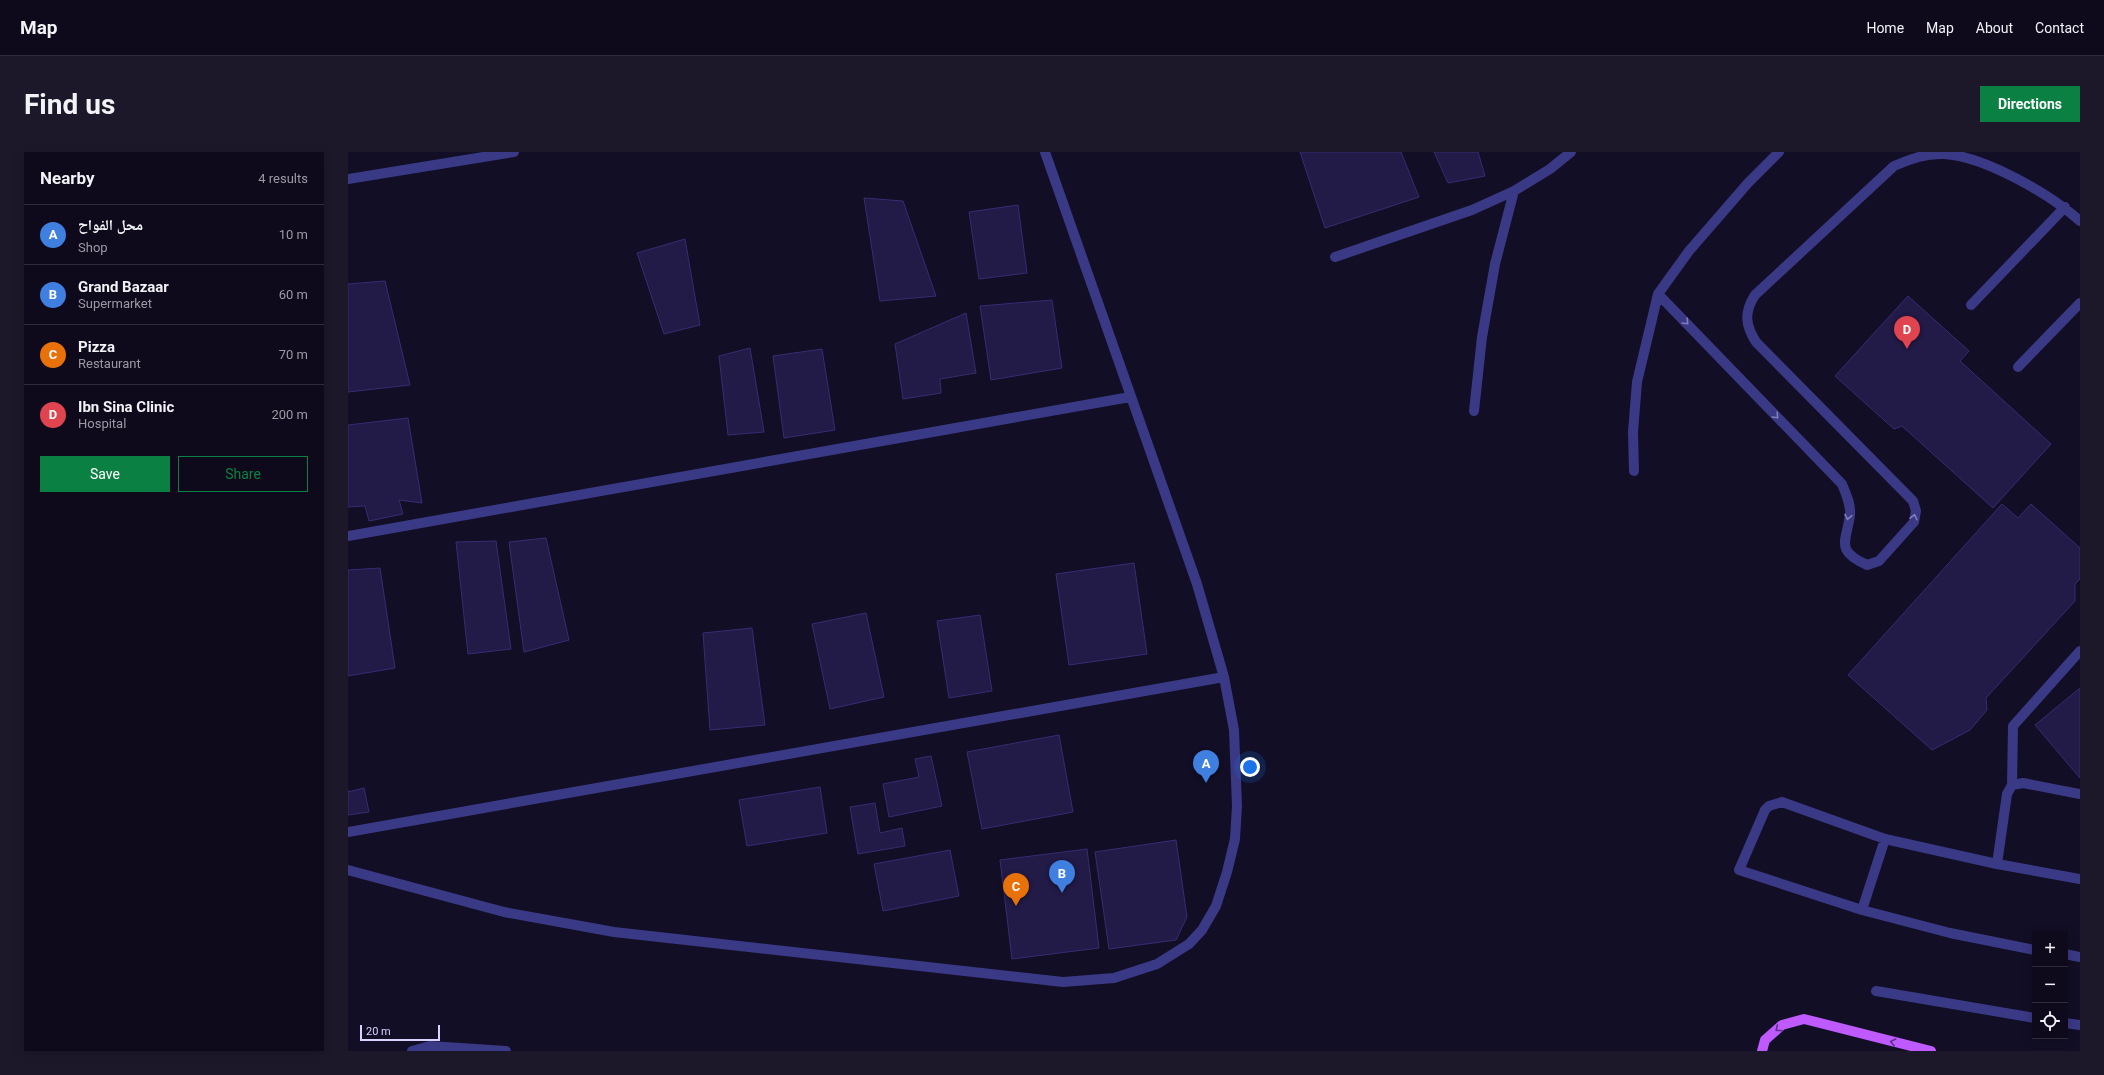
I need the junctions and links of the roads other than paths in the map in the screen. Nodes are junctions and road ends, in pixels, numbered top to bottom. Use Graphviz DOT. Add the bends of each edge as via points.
graph roads {
  1 [pos="514,152"];
  2 [pos="1045,152"];
  3 [pos="1571,152"];
  4 [pos="1779,152"];
  5 [pos="348,179"];
  6 [pos="1514,191"];
  7 [pos="2065,207"];
  8 [pos="2080,221"];
  9 [pos="1335,257"];
  10 [pos="1658,294"];
  11 [pos="2080,303"];
  12 [pos="1971,305"];
  13 [pos="2018,367"];
  14 [pos="1130,397"];
  15 [pos="1474,411"];
  16 [pos="1634,471"];
  17 [pos="348,536"];
  18 [pos="2080,651"];
  19 [pos="1224,677"];
  20 [pos="2012,785"];
  21 [pos="2080,794"];
  22 [pos="348,832"];
  23 [pos="1885,839"];
  24 [pos="1997,864"];
  25 [pos="348,870"];
  26 [pos="2080,879"];
  27 [pos="1862,910"];
  28 [pos="2032,949"];
  29 [pos="2068,955"];
  30 [pos="2080,957"];
  31 [pos="1876,991"];
  32 [pos="2032,1017"];
  33 [pos="2068,1023"];
  34 [pos="2080,1025"];
  35 [pos="412,1051"];
  36 [pos="506,1051"];
  37 [pos="1762,1051"];
  38 [pos="1931,1051"];
  1 -- 5 [label="street"];
  2 -- 14 [label="street"];
  3 -- 6 [label="street" via="1550,169"];
  4 -- 10 [label="street" via="1748,183 1689,251"];
  6 -- 9 [label="street" via="1472,210"];
  6 -- 15 [label="street" via="1495,264 1482,337"];
  7 -- 8 [label="street"];
  10 -- 7 [label="street, one-way" via="1842,484 1848,498 1850,514 1845,529 1846,549 1851,558 1867,565 1879,561 1914,522 1916,511 1913,501 1756,342 1746,321 1749,304 1755,295 1894,166 1916,156 1944,154 1970,158 2028,185"];
  7 -- 12 [label="street"];
  10 -- 16 [label="street" via="1637,382 1633,432"];
  11 -- 13 [label="street"];
  14 -- 17 [label="street"];
  14 -- 19 [label="street" via="1197,584"];
  18 -- 20 [label="street" via="2013,726"];
  19 -- 22 [label="street"];
  19 -- 25 [label="street" via="1234,730 1237,806 1235,839 1228,872 1216,906 1202,930 1189,944 1157,964 1114,978 1063,982 614,932 504,912"];
  20 -- 21 [label="street" via="2023,783"];
  20 -- 24 [label="street" via="2007,794"];
  23 -- 24 [label="street"];
  23 -- 27 [label="street"];
  23 -- 27 [label="street" via="1789,804 1776,803 1765,810 1739,870"];
  24 -- 26 [label="street"];
  27 -- 28 [label="street"];
  29 -- 30 [label="street"];
  31 -- 32 [label="street"];
  33 -- 34 [label="street"];
  35 -- 36 [label="street" via="430,1046"];
  38 -- 37 [label="main road, one-way" via="1804,1019 1782,1025 1765,1040"];
}
